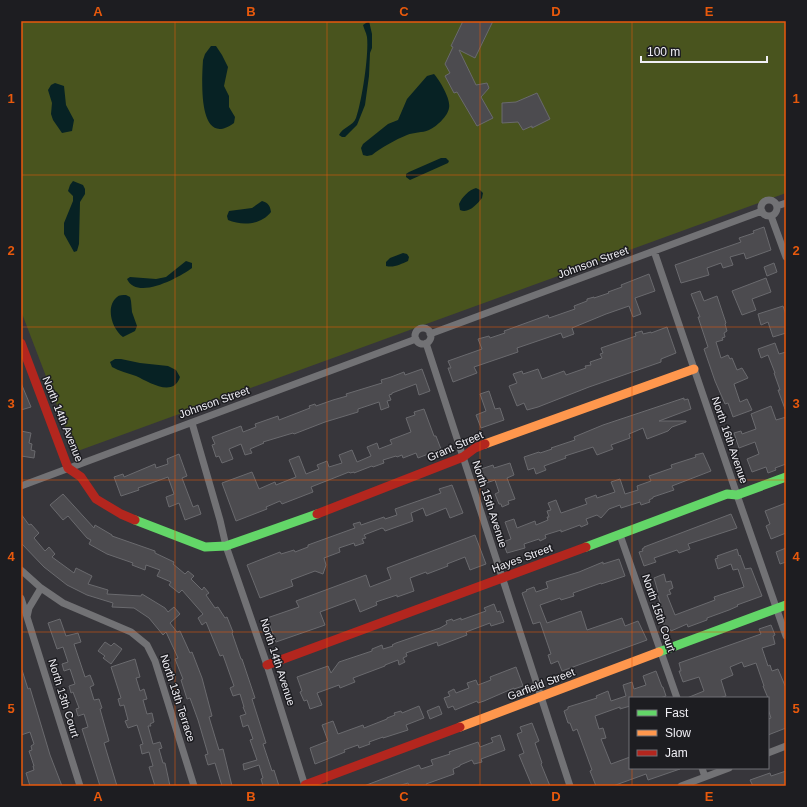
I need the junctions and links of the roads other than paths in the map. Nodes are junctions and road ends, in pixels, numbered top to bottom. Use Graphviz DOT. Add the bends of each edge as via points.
graph roads {
  1 [pos="786,203"];
  2 [pos="777,206"];
  3 [pos="762,211"];
  4 [pos="771,216"];
  5 [pos="654,251"];
  6 [pos="786,257"];
  7 [pos="430,334"];
  8 [pos="416,339"];
  9 [pos="21,343"];
  10 [pos="426,343"];
  11 [pos="23,355"];
  12 [pos="694,369"];
  13 [pos="192,423"];
  14 [pos="463,457"];
  15 [pos="68,468"];
  16 [pos="786,477"];
  17 [pos="21,486"];
  18 [pos="737,495"];
  19 [pos="620,535"];
  20 [pos="226,546"];
  21 [pos="21,570"];
  22 [pos="503,578"];
  23 [pos="41,588"];
  24 [pos="21,598"];
  25 [pos="786,605"];
  26 [pos="777,609"];
  27 [pos="27,617"];
  28 [pos="786,636"];
  29 [pos="661,651"];
  30 [pos="267,665"];
  31 [pos="540,697"];
  32 [pos="678,697"];
  33 [pos="786,746"];
  34 [pos="769,753"];
  35 [pos="702,769"];
  36 [pos="726,769"];
  37 [pos="706,777"];
  38 [pos="80,786"];
  39 [pos="194,786"];
  40 [pos="305,786"];
  41 [pos="570,786"];
  42 [pos="681,786"];
  1 -- 2 [label="street"];
  2 -- 3 [label="street" via="772,200 767,200"];
  2 -- 4 [label="street" via="776,213"];
  3 -- 4 [label="street"];
  3 -- 5 [label="street, Johnson Street"];
  4 -- 6 [label="street"];
  5 -- 7 [label="street, Johnson Street"];
  5 -- 12 [label="street, North 16th Avenue"];
  7 -- 8 [label="street" via="427,329 419,328 415,334"];
  7 -- 10 [label="street"];
  8 -- 10 [label="street" via="419,343"];
  8 -- 13 [label="street, Johnson Street"];
  9 -- 11 [label="street, North 14th Avenue"];
  10 -- 14 [label="street, North 15th Avenue"];
  11 -- 15 [label="street, North 14th Avenue"];
  12 -- 14 [label="street, Grant Street" via="476,448"];
  12 -- 18 [label="street, North 16th Avenue"];
  13 -- 15 [label="street, Johnson Street"];
  13 -- 20 [label="street, North 14th Avenue"];
  14 -- 20 [label="street, Grant Street" via="317,514"];
  14 -- 22 [label="street, North 15th Avenue"];
  15 -- 17 [label="street, Johnson Street"];
  15 -- 20 [label="street, North 14th Avenue" via="81,478 96,499 121,514 205,547"];
  16 -- 18 [label="street, Hayes Street"];
  18 -- 19 [label="street, Hayes Street" via="727,494"];
  18 -- 26 [label="street, North 16th Avenue"];
  19 -- 22 [label="street, Hayes Street"];
  19 -- 29 [label="street, North 15th Court"];
  20 -- 30 [label="street, North 14th Avenue"];
  21 -- 23 [label="street, North 13th Terrace"];
  22 -- 30 [label="street, Hayes Street"];
  22 -- 31 [label="street, North 15th Avenue"];
  23 -- 27 [label="street"];
  23 -- 39 [label="street, North 13th Terrace" via="63,603 131,632 146,645 155,661"];
  24 -- 27 [label="street, North 13th Court"];
  25 -- 26 [label="street, Garfield Street"];
  26 -- 28 [label="street, North 16th Avenue"];
  26 -- 29 [label="street, Garfield Street"];
  27 -- 38 [label="street, North 13th Court"];
  29 -- 31 [label="street, Garfield Street"];
  29 -- 32 [label="street, North 15th Court"];
  30 -- 40 [label="street, North 14th Avenue"];
  31 -- 40 [label="street, Garfield Street"];
  31 -- 41 [label="street, North 15th Avenue"];
  33 -- 34 [label="street"];
  35 -- 37 [label="street"];
  36 -- 37 [label="street"];
  37 -- 42 [label="street"];
}
